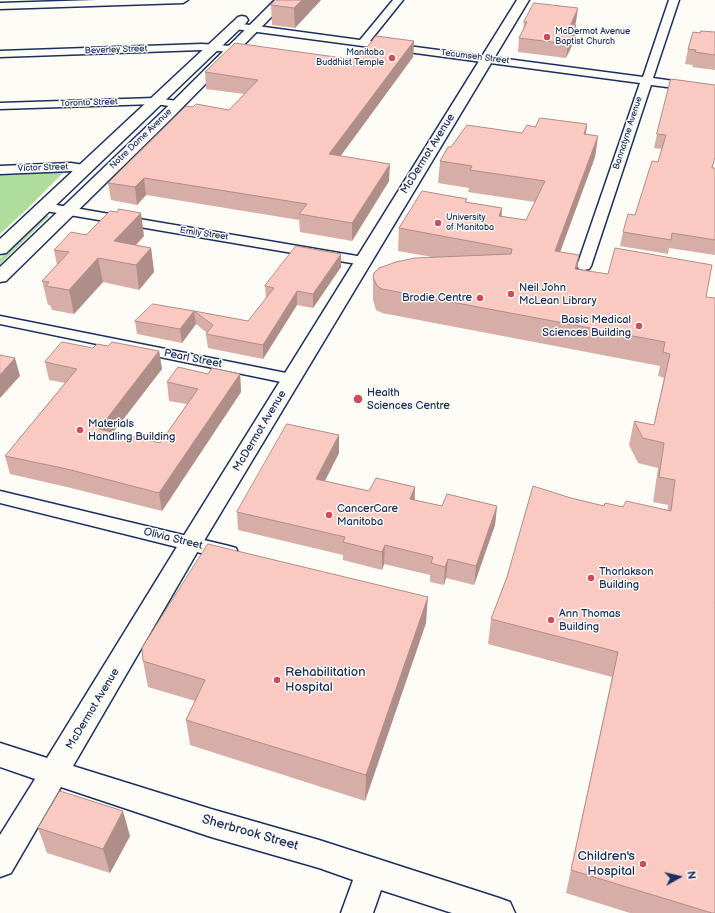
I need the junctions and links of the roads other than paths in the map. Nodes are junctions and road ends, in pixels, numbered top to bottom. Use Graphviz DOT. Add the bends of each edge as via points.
graph roads {
  1 [pos="183,0"];
  2 [pos="282,0"];
  3 [pos="398,0"];
  4 [pos="523,0"];
  5 [pos="674,0"];
  6 [pos="0,6"];
  7 [pos="252,10"];
  8 [pos="236,26"];
  9 [pos="253,28"];
  10 [pos="363,43"];
  11 [pos="213,46"];
  12 [pos="232,49"];
  13 [pos="0,54"];
  14 [pos="487,58"];
  15 [pos="646,80"];
  16 [pos="715,90"];
  17 [pos="155,101"];
  18 [pos="177,104"];
  19 [pos="0,106"];
  20 [pos="86,169"];
  21 [pos="0,170"];
  22 [pos="49,203"];
  23 [pos="70,207"];
  24 [pos="0,249"];
  25 [pos="365,257"];
  26 [pos="584,266"];
  27 [pos="0,277"];
  28 [pos="0,320"];
  29 [pos="291,379"];
  30 [pos="0,497"];
  31 [pos="191,543"];
  32 [pos="243,557"];
  33 [pos="0,755"];
  34 [pos="55,772"];
  35 [pos="0,863"];
  36 [pos="371,872"];
  37 [pos="357,913"];
  38 [pos="499,913"];
  1 -- 6 [label="street"];
  2 -- 9 [label="street, Notre Dame Avenue"];
  3 -- 10 [label="street"];
  4 -- 14 [label="street, McDermot Avenue"];
  5 -- 15 [label="street, Bannatyne Avenue"];
  7 -- 8 [label="street, Notre Dame Avenue"];
  8 -- 9 [label="street, Tecumseh Street"];
  8 -- 11 [label="street, Notre Dame Avenue"];
  9 -- 10 [label="street, Tecumseh Street"];
  9 -- 12 [label="street, Notre Dame Avenue"];
  10 -- 14 [label="street, Tecumseh Street"];
  11 -- 12 [label="street, Beverley Street"];
  11 -- 13 [label="street, Beverley Street"];
  11 -- 17 [label="street, Notre Dame Avenue"];
  12 -- 18 [label="street, Notre Dame Avenue"];
  14 -- 15 [label="street, Tecumseh Street"];
  14 -- 25 [label="street, McDermot Avenue"];
  15 -- 16 [label="street, Tecumseh Street"];
  15 -- 26 [label="street, Bannatyne Avenue"];
  17 -- 18 [label="street, Toronto Street"];
  17 -- 19 [label="street, Toronto Street"];
  17 -- 20 [label="street, Notre Dame Avenue"];
  18 -- 23 [label="street, Notre Dame Avenue"];
  20 -- 21 [label="street, Victor Street" via="71,167"];
  20 -- 22 [label="street, Notre Dame Avenue"];
  22 -- 23 [label="street, Emily Street"];
  22 -- 24 [label="street, Notre Dame Avenue"];
  23 -- 25 [label="street, Emily Street"];
  23 -- 27 [label="street, Notre Dame Avenue"];
  25 -- 29 [label="street, McDermot Avenue"];
  28 -- 29 [label="street, Pearl Street"];
  29 -- 31 [label="street, McDermot Avenue"];
  30 -- 31 [label="street, Olivia Street"];
  31 -- 32 [label="street, Olivia Street"];
  31 -- 34 [label="street, McDermot Avenue"];
  33 -- 34 [label="street, Sherbrook Street"];
  34 -- 35 [label="street, McDermot Avenue"];
  34 -- 36 [label="street, Sherbrook Street"];
  36 -- 37 [label="street"];
  36 -- 38 [label="street, Sherbrook Street"];
}
